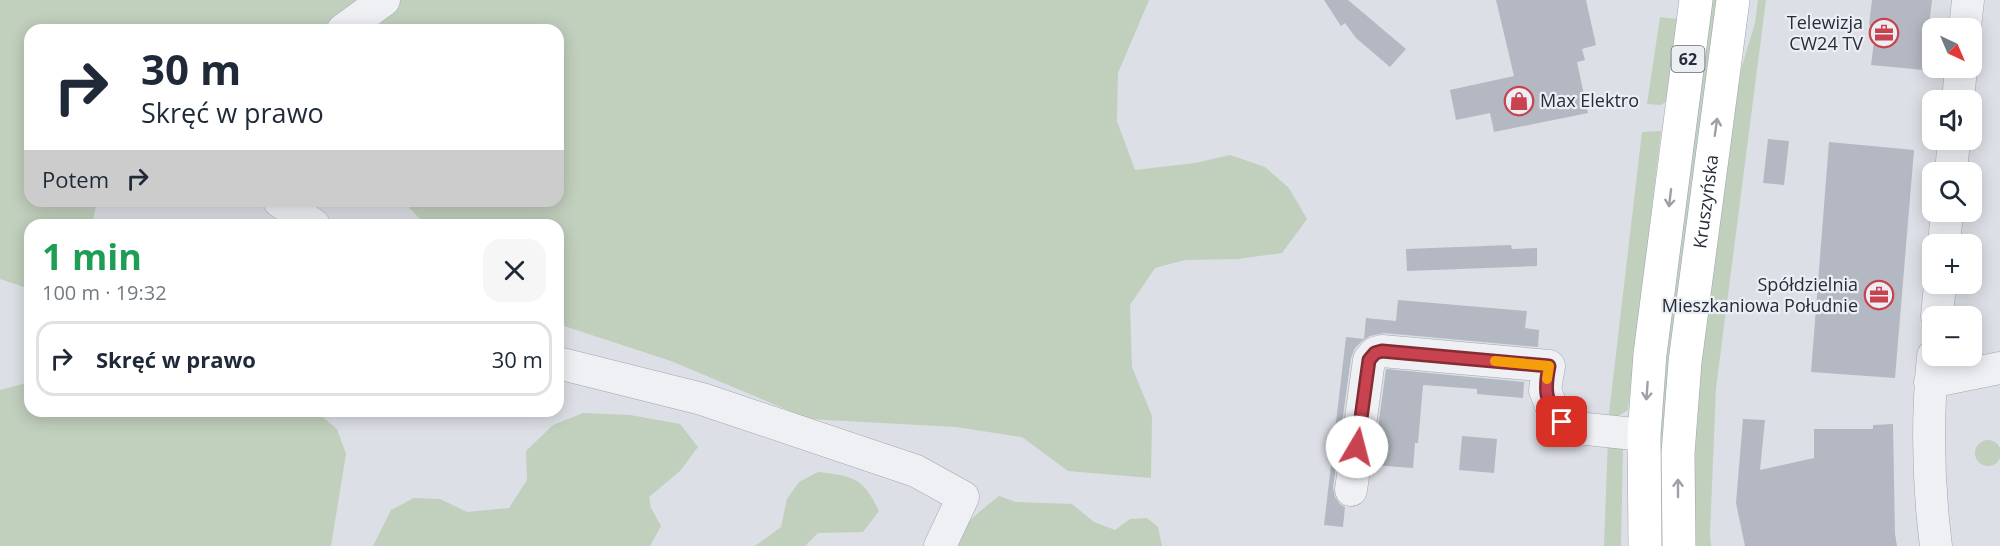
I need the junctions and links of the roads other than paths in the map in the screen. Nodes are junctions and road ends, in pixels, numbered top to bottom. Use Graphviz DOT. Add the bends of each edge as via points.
graph roads {
  1 [pos="384,0"];
  2 [pos="1696,0"];
  3 [pos="1733,0"];
  4 [pos="1968,0"];
  5 [pos="1966,18"];
  6 [pos="351,24"];
  7 [pos="288,207"];
  8 [pos="305,219"];
  9 [pos="564,364"];
  10 [pos="2000,368"];
  11 [pos="1932,369"];
  12 [pos="1644,435"];
  13 [pos="1351,490"];
  14 [pos="940,546"];
  15 [pos="1645,546"];
  16 [pos="1679,546"];
  17 [pos="1936,546"];
  1 -- 6 [label="street"];
  2 -- 12 [label="main road, Kruszyńska / 62, one-way" via="1650,354"];
  16 -- 3 [label="main road, Kruszyńska / 62, one-way" via="1678,453 1684,362"];
  4 -- 5 [label="street"];
  7 -- 8 [label="street"];
  9 -- 14 [label="street" via="702,399 916,471 963,497"];
  10 -- 11 [label="street"];
  11 -- 17 [label="street" via="1930,461"];
  12 -- 13 [label="street" via="1577,428 1562,422 1545,390 1549,366 1382,351 1369,360"];
  12 -- 15 [label="main road, Kruszyńska / 62"];
}
